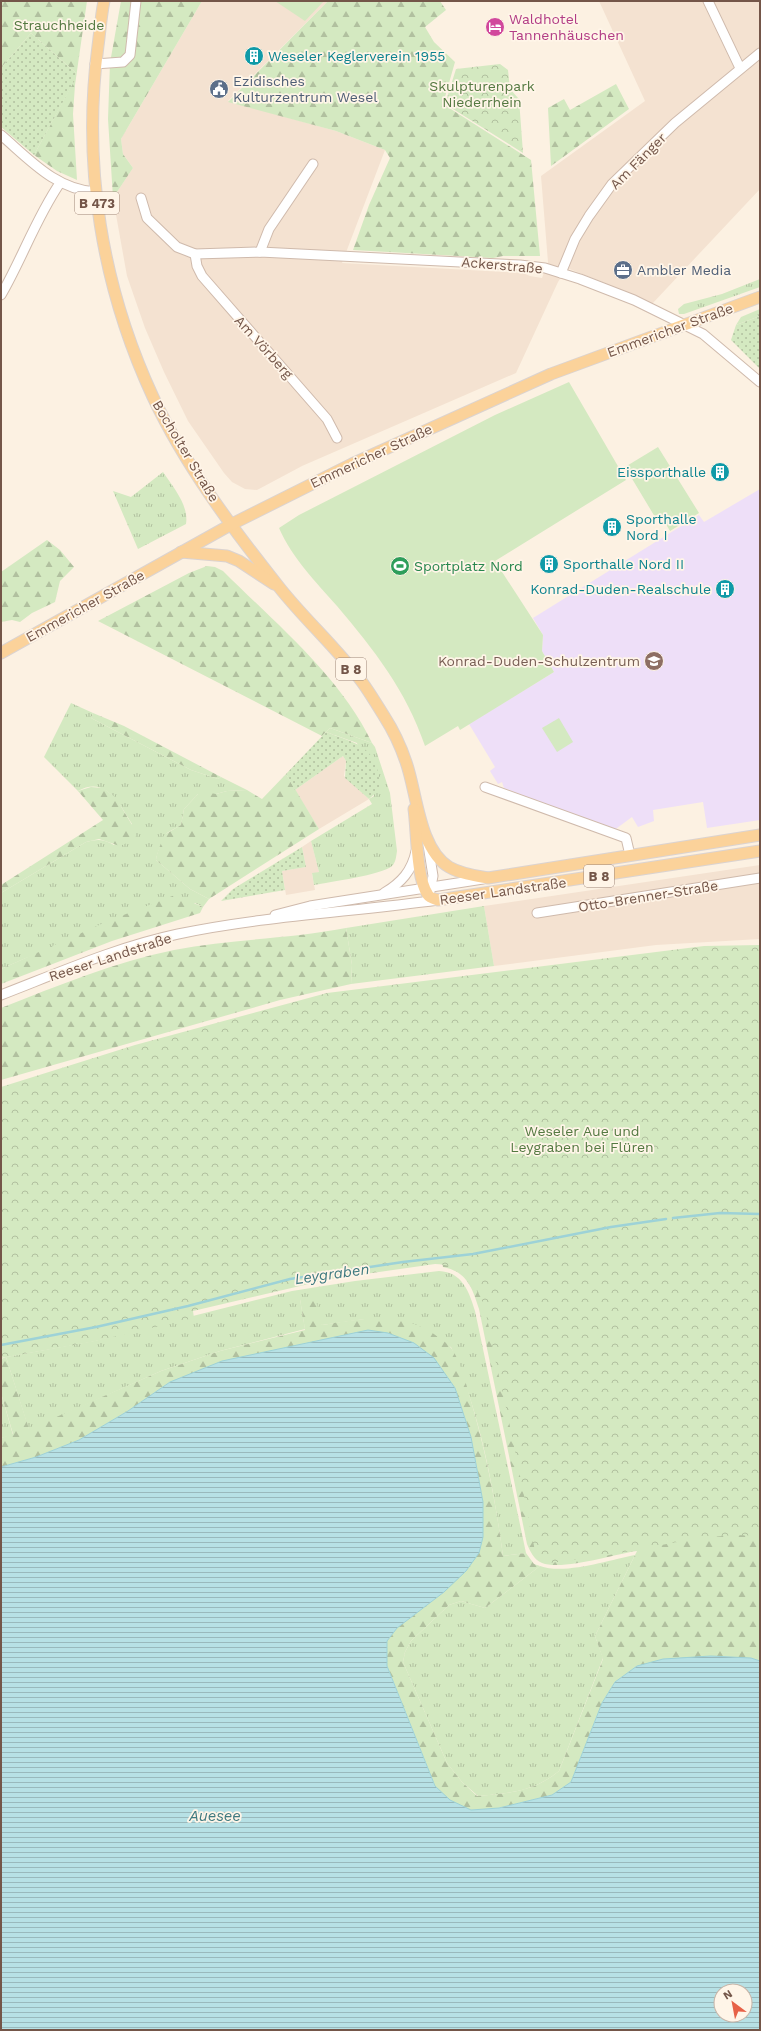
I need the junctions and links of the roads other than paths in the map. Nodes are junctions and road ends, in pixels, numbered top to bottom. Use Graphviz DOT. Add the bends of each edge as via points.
graph roads {
  1 [pos="104,1"];
  2 [pos="136,1"];
  3 [pos="708,1"];
  4 [pos="760,53"];
  5 [pos="95,64"];
  6 [pos="740,68"];
  7 [pos="1,135"];
  8 [pos="313,164"];
  9 [pos="60,183"];
  10 [pos="96,192"];
  11 [pos="141,198"];
  12 [pos="260,252"];
  13 [pos="195,254"];
  14 [pos="561,273"];
  15 [pos="1,295"];
  16 [pos="760,297"];
  17 [pos="684,326"];
  18 [pos="760,382"];
  19 [pos="337,438"];
  20 [pos="232,524"];
  21 [pos="181,552"];
  22 [pos="279,587"];
  23 [pos="1,653"];
  24 [pos="406,761"];
  25 [pos="485,787"];
  26 [pos="760,835"];
  27 [pos="428,843"];
  28 [pos="416,848"];
  29 [pos="760,851"];
  30 [pos="630,855"];
  31 [pos="488,878"];
  32 [pos="760,878"];
  33 [pos="429,895"];
  34 [pos="376,896"];
  35 [pos="537,913"];
  36 [pos="245,922"];
  37 [pos="1,995"];
  1 -- 5 [label="main road, Bocholter Straße / B 473"];
  2 -- 5 [label="street" via="130,55 123,62"];
  3 -- 6 [label="street"];
  4 -- 6 [label="street, Am Fänger"];
  5 -- 10 [label="main road, Bocholter Straße / B 473" via="92,137"];
  6 -- 14 [label="street, Am Fänger" via="675,123 612,184 575,240"];
  7 -- 9 [label="street"];
  8 -- 12 [label="street" via="269,229"];
  9 -- 10 [label="street" via="86,192"];
  9 -- 15 [label="street"];
  10 -- 20 [label="main road, Bocholter Straße / B 473" via="110,275 133,349 178,444"];
  11 -- 13 [label="street, Ackerstraße" via="147,218 177,247"];
  12 -- 13 [label="street, Ackerstraße"];
  12 -- 14 [label="street, Ackerstraße" via="520,265"];
  13 -- 19 [label="street, Am Vörberg" via="202,276 327,419"];
  14 -- 17 [label="street, Ackerstraße" via="634,300"];
  16 -- 17 [label="main road, Emmericher Straße"];
  17 -- 18 [label="street, Ackerstraße" via="703,334"];
  17 -- 20 [label="main road, Emmericher Straße" via="522,387 352,464"];
  20 -- 21 [label="main road, Emmericher Straße"];
  20 -- 22 [label="main road, Bocholter Straße / B 8"];
  21 -- 22 [label="main road" via="226,556 239,561"];
  21 -- 23 [label="main road, Emmericher Straße"];
  22 -- 24 [label="main road, Bocholter Straße / B 8" via="362,682 387,720"];
  24 -- 27 [label="main road, Bocholter Straße / B 8"];
  24 -- 28 [label="main road, Bocholter Straße / B 8" via="414,812"];
  25 -- 30 [label="street" via="626,838"];
  26 -- 30 [label="main road, Reeser Landstraße / B 8"];
  27 -- 31 [label="main road, B 8" via="439,859 450,868"];
  27 -- 33 [label="street, Bocholter Straße / B 8" via="433,876"];
  28 -- 33 [label="main road, Bocholter Straße / B 8"];
  28 -- 34 [label="street" via="414,862 406,876 394,887"];
  29 -- 33 [label="main road, Reeser Landstraße / B 8"];
  30 -- 31 [label="main road, Reeser Landstraße / B 8"];
  31 -- 33 [label="street, Reeser Landstraße / B 8"];
  32 -- 35 [label="street, Otto-Brenner-Straße"];
  33 -- 34 [label="street, Reeser Landstraße"];
  33 -- 36 [label="street, Reeser Landstraße"];
  34 -- 36 [label="street, Reeser Landstraße" via="310,906"];
  36 -- 37 [label="street, Reeser Landstraße" via="176,934 110,954"];
}
